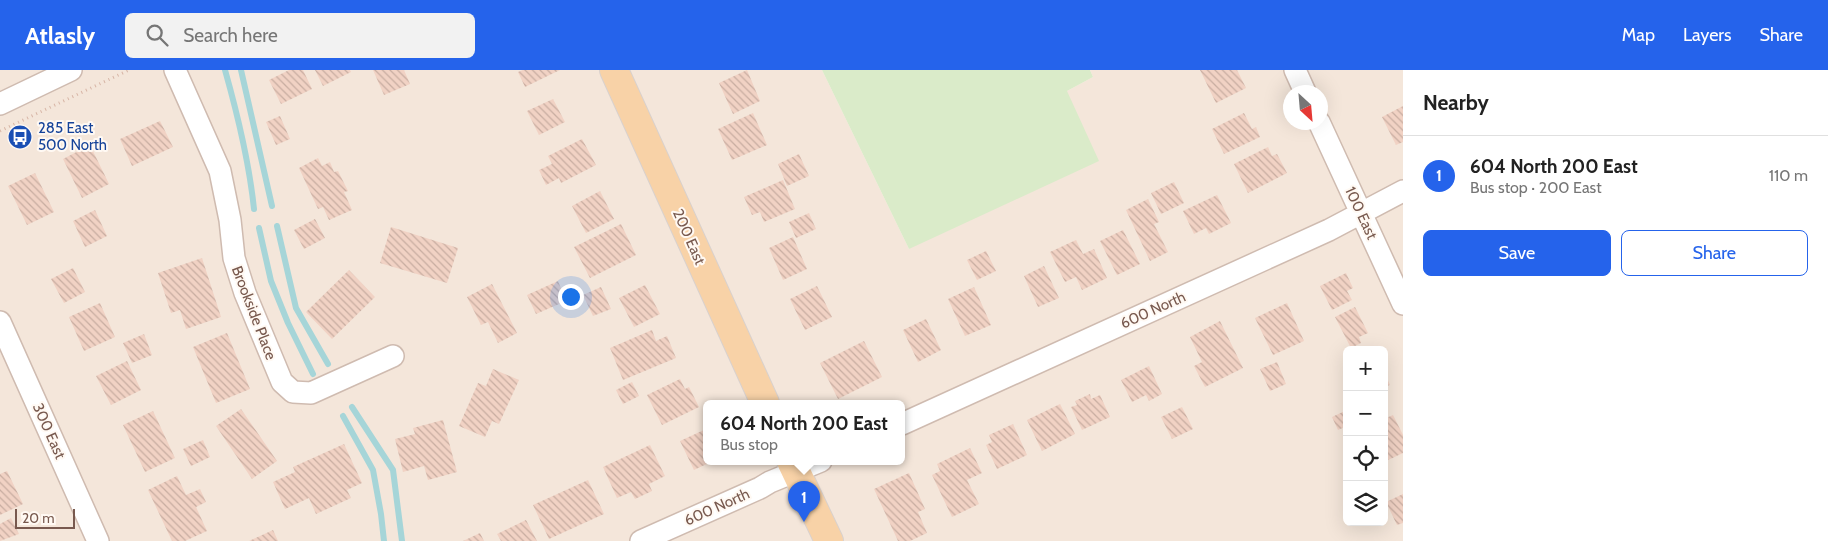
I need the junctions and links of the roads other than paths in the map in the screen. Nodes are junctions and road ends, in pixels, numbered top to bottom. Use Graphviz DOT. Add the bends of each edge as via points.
graph roads {
  1 [pos="71,70"];
  2 [pos="175,70"];
  3 [pos="614,70"];
  4 [pos="1295,70"];
  5 [pos="1302,85"];
  6 [pos="0,104"];
  7 [pos="1323,130"];
  8 [pos="1403,191"];
  9 [pos="1361,213"];
  10 [pos="1403,304"];
  11 [pos="0,322"];
  12 [pos="393,356"];
  13 [pos="764,400"];
  14 [pos="905,423"];
  15 [pos="793,466"];
  16 [pos="98,541"];
  17 [pos="641,541"];
  18 [pos="829,541"];
  1 -- 6 [label="street"];
  2 -- 12 [label="street, Brookside Place" via="220,170 234,258 282,382 293,392 311,393"];
  3 -- 13 [label="main road, 200 East"];
  4 -- 5 [label="street"];
  7 -- 9 [label="street, 100 East"];
  8 -- 9 [label="street, 600 North"];
  9 -- 10 [label="street, 100 East"];
  9 -- 14 [label="street, 600 North"];
  11 -- 16 [label="street, 300 East"];
  15 -- 17 [label="street, 600 North"];
  15 -- 18 [label="main road"];
}
